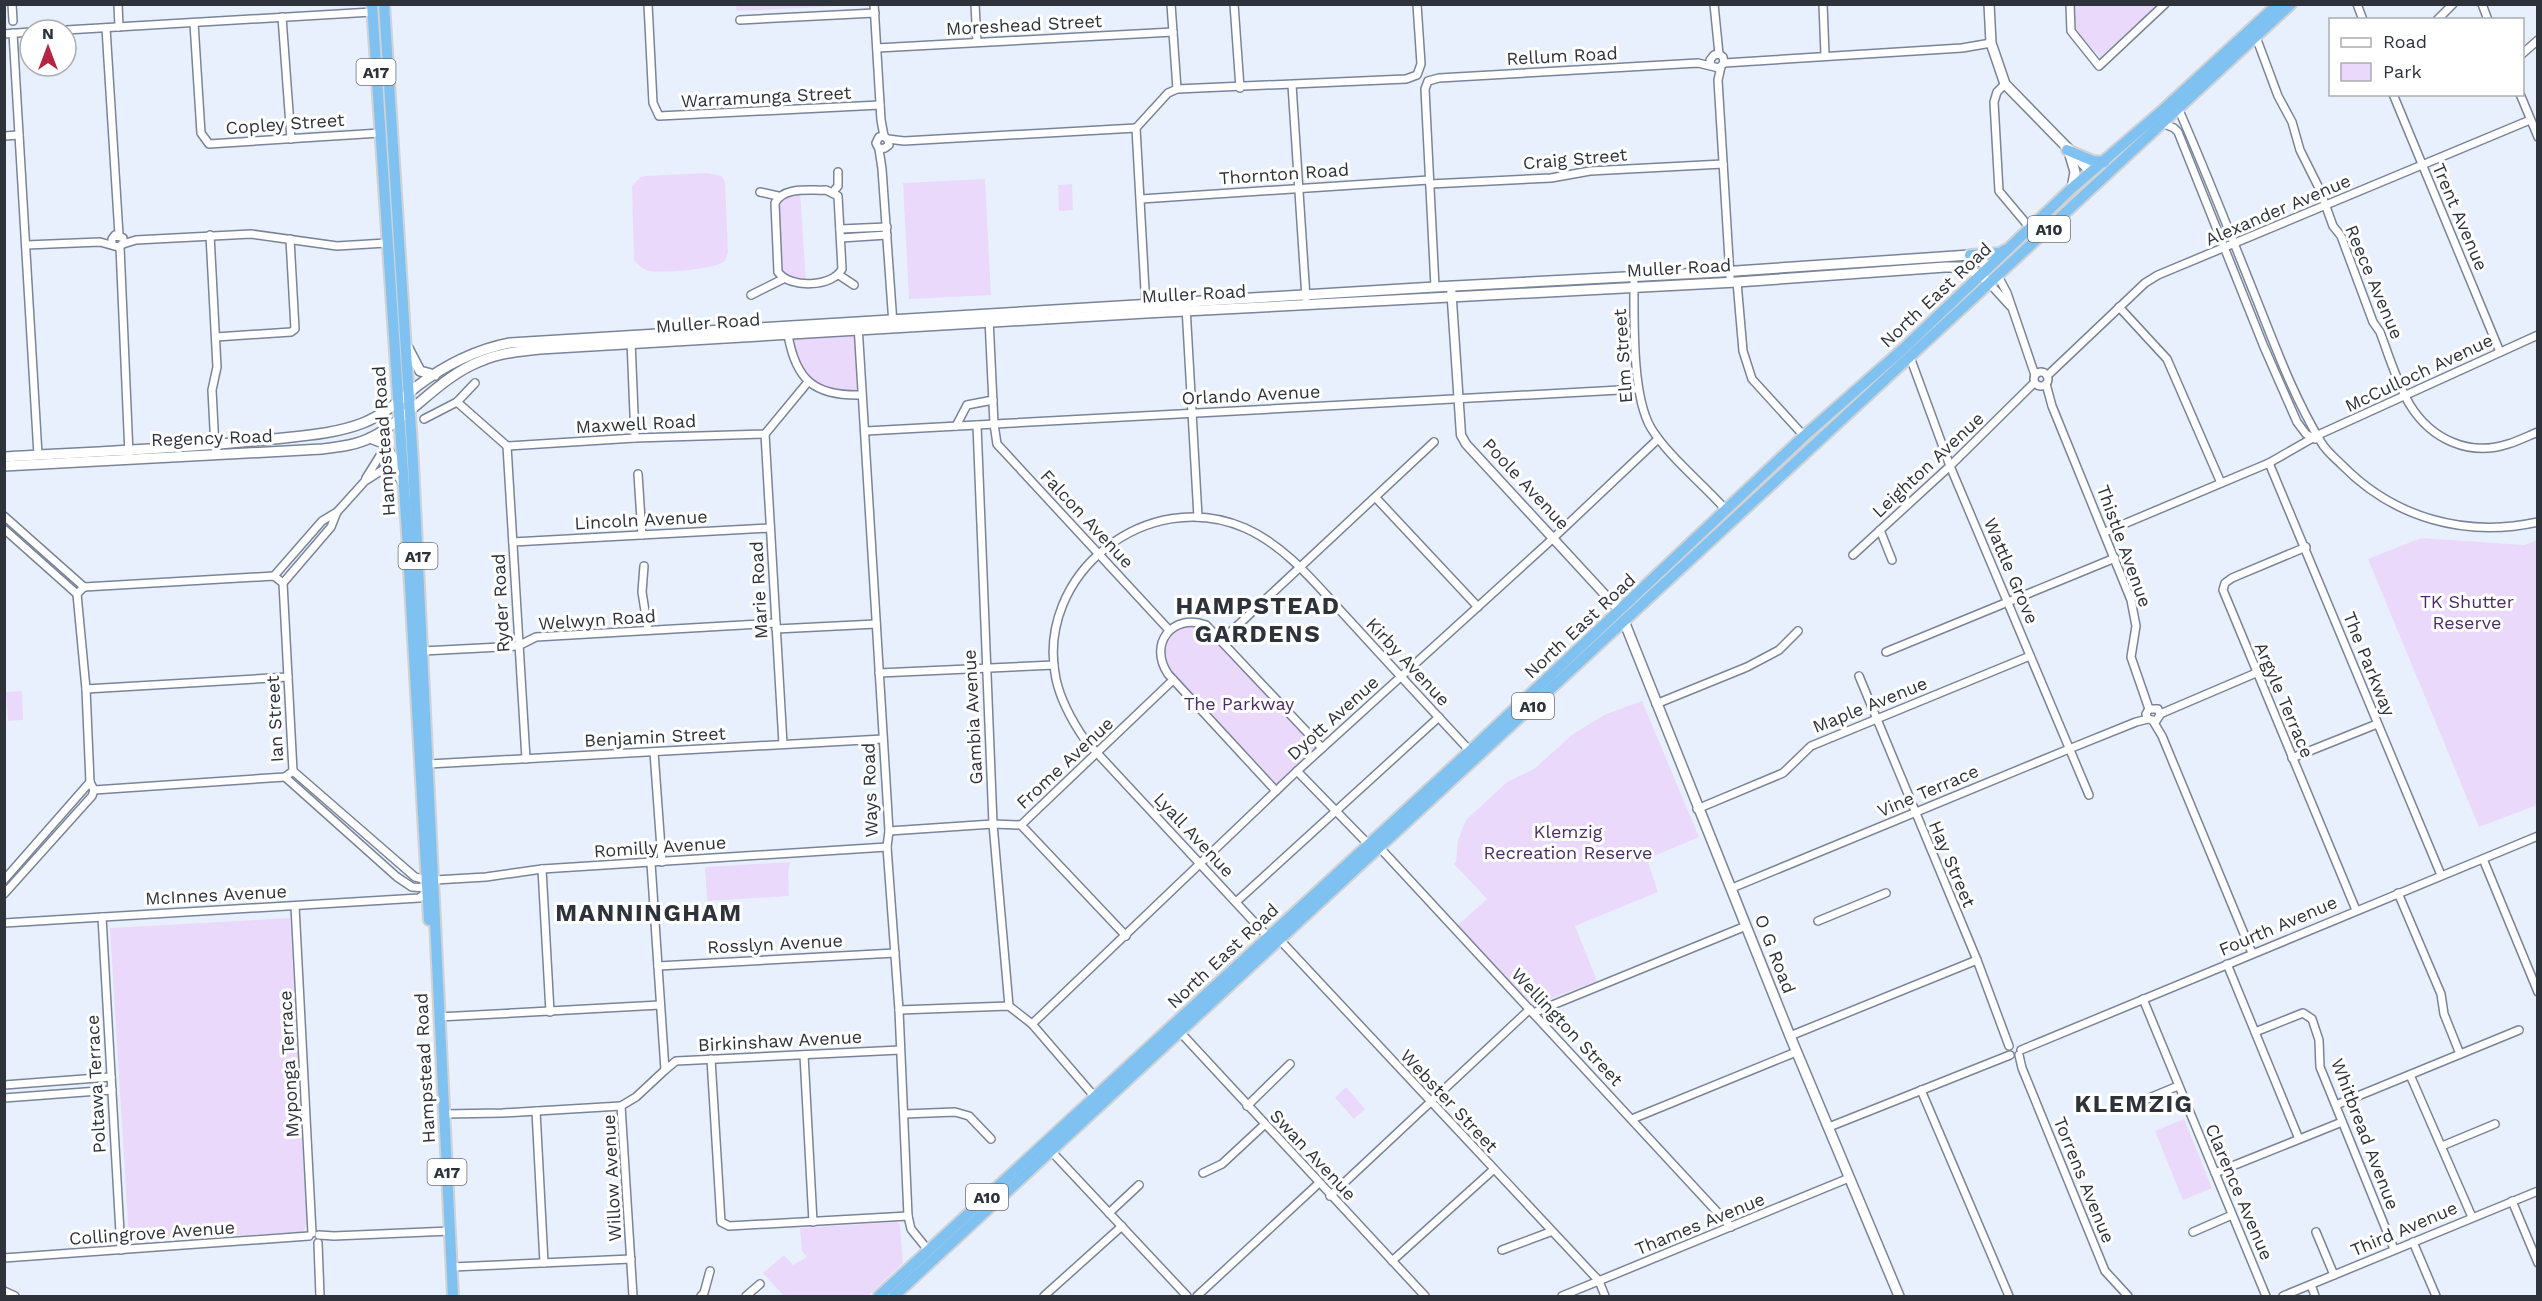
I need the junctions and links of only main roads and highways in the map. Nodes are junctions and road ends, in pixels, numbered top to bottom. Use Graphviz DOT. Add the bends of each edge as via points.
graph roads {
  1 [pos="1989,4"];
  2 [pos="2283,6"];
  3 [pos="372,8"];
  4 [pos="384,8"];
  5 [pos="2253,34"];
  6 [pos="2178,108"];
  7 [pos="2164,109"];
  8 [pos="392,132"];
  9 [pos="380,133"];
  10 [pos="2067,150"];
  11 [pos="2104,162"];
  12 [pos="2091,172"];
  13 [pos="2100,182"];
  14 [pos="2072,188"];
  15 [pos="392,242"];
  16 [pos="2011,247"];
  17 [pos="1970,255"];
  18 [pos="1881,266"];
  19 [pos="1985,271"];
  20 [pos="1994,280"];
  21 [pos="1451,291"];
  22 [pos="1306,299"];
  23 [pos="859,327"];
  24 [pos="404,335"];
  25 [pos="631,340"];
  26 [pos="1906,353"];
  27 [pos="435,375"];
  28 [pos="408,394"];
  29 [pos="399,402"];
  30 [pos="410,409"];
  31 [pos="400,418"];
  32 [pos="1804,436"];
  33 [pos="370,438"];
  34 [pos="1814,446"];
  35 [pos="215,449"];
  36 [pos="129,454"];
  37 [pos="4,457"];
  38 [pos="4,466"];
  39 [pos="402,470"];
  40 [pos="1726,510"];
  41 [pos="1736,520"];
  42 [pos="1622,616"];
  43 [pos="418,651"];
  44 [pos="1474,755"];
  45 [pos="1368,844"];
  46 [pos="1380,848"];
  47 [pos="1273,938"];
  48 [pos="932,1254"];
  49 [pos="453,1296"];
  50 [pos="879,1296"];
  51 [pos="894,1296"];
  52 [pos="1899,1296"];
  1 -- 10 [label="main road" via="1992,47 2005,84"];
  2 -- 5 [label="highway, North East Road / A10"];
  3 -- 4 [label="highway"];
  3 -- 9 [label="highway, Hampstead Road / A17"];
  4 -- 8 [label="highway, Hampstead Road / A17"];
  5 -- 6 [label="highway, North East Road / A10"];
  5 -- 7 [label="highway, North East Road / A10"];
  6 -- 7 [label="highway"];
  6 -- 13 [label="highway, North East Road / A10"];
  7 -- 11 [label="highway, North East Road / A10"];
  8 -- 9 [label="highway"];
  8 -- 15 [label="highway, Hampstead Road / A17"];
  9 -- 15 [label="highway, Hampstead Road / A17"];
  10 -- 11 [label="highway"];
  10 -- 12 [label="main road"];
  10 -- 14 [label="main road" via="2075,172"];
  11 -- 12 [label="highway, North East Road / A10"];
  12 -- 13 [label="highway"];
  12 -- 14 [label="highway, North East Road / A10"];
  13 -- 20 [label="highway, North East Road / A10"];
  14 -- 16 [label="highway, North East Road / A10"];
  15 -- 24 [label="highway, Hampstead Road / A17"];
  15 -- 29 [label="highway, Hampstead Road / A17"];
  16 -- 17 [label="highway" via="2000,253"];
  16 -- 19 [label="highway, North East Road / A10"];
  17 -- 18 [label="main road, Muller Road"];
  17 -- 19 [label="main road"];
  18 -- 19 [label="main road, Muller Road" via="1966,267"];
  18 -- 21 [label="main road, Muller Road" via="1732,278"];
  19 -- 20 [label="highway"];
  19 -- 26 [label="highway, North East Road / A10"];
  20 -- 26 [label="highway, North East Road / A10"];
  21 -- 22 [label="main road, Muller Road"];
  21 -- 22 [label="main road, Muller Road" via="1435,287"];
  22 -- 23 [label="main road, Muller Road"];
  23 -- 25 [label="main road, Muller Road"];
  23 -- 25 [label="main road, Muller Road" via="789,335"];
  24 -- 27 [label="main road" via="417,368"];
  24 -- 28 [label="highway, Hampstead Road / A17"];
  25 -- 27 [label="main road, Muller Road" via="510,342 463,356"];
  25 -- 30 [label="main road, Muller Road" via="540,349 480,361"];
  26 -- 32 [label="highway, North East Road / A10"];
  26 -- 34 [label="highway, North East Road / A10"];
  27 -- 28 [label="main road, Muller Road"];
  28 -- 29 [label="main road, Regency Road"];
  28 -- 30 [label="highway, Hampstead Road / A17"];
  29 -- 31 [label="highway, Hampstead Road / A17"];
  29 -- 35 [label="main road, Regency Road" via="364,423 337,430"];
  30 -- 31 [label="main road, Regency Road"];
  30 -- 43 [label="highway, Hampstead Road / A17"];
  31 -- 33 [label="main road, Regency Road"];
  31 -- 39 [label="highway, Hampstead Road / A17"];
  32 -- 34 [label="highway"];
  32 -- 40 [label="highway, North East Road / A10"];
  33 -- 35 [label="main road, Regency Road" via="322,449"];
  33 -- 39 [label="main road" via="386,446"];
  34 -- 41 [label="highway, North East Road / A10"];
  35 -- 36 [label="main road, Regency Road"];
  36 -- 37 [label="main road, Regency Road"];
  36 -- 38 [label="main road, Regency Road"];
  39 -- 43 [label="highway, Hampstead Road / A17"];
  40 -- 41 [label="highway"];
  40 -- 42 [label="highway, North East Road / A10"];
  41 -- 42 [label="highway, North East Road / A10"];
  42 -- 44 [label="highway, North East Road / A10"];
  42 -- 52 [label="main road, O G Road" via="1697,809"];
  43 -- 49 [label="highway, Hampstead Road / A17"];
  44 -- 45 [label="highway, North East Road / A10"];
  44 -- 46 [label="highway, North East Road / A10"];
  45 -- 46 [label="highway"];
  45 -- 47 [label="highway, North East Road / A10"];
  46 -- 47 [label="highway, North East Road / A10"];
  47 -- 48 [label="highway, North East Road / A10"];
  48 -- 50 [label="highway, North East Road / A10"];
  48 -- 51 [label="highway, North East Road / A10"];
}
